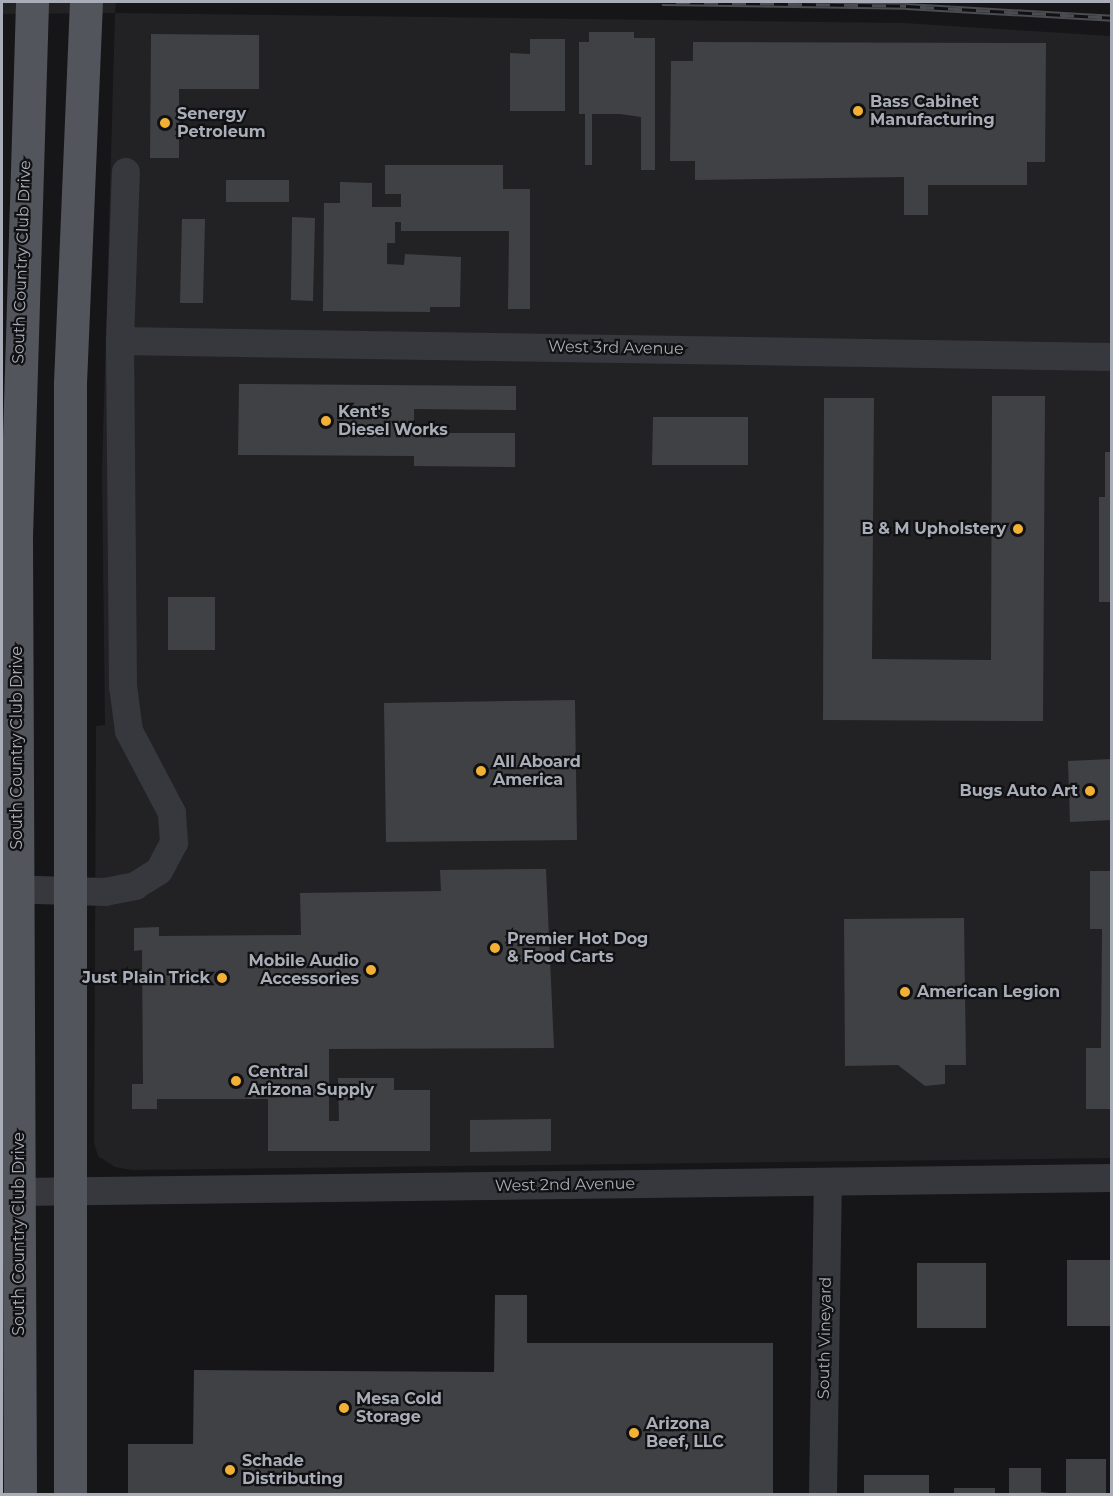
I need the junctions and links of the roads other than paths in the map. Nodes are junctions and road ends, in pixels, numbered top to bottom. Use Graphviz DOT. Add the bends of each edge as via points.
graph roads {
  1 [pos="32,2"];
  2 [pos="86,2"];
  3 [pos="126,172"];
  4 [pos="120,341"];
  5 [pos="1112,357"];
  6 [pos="34,889"];
  7 [pos="1112,1178"];
  8 [pos="828,1182"];
  9 [pos="71,1191"];
  10 [pos="19,1192"];
  11 [pos="20,1494"];
  12 [pos="70,1494"];
  13 [pos="823,1494"];
  1 -- 6 [label="main road, South Country Club Drive" via="19,310"];
  2 -- 6 [label="main road, South Country Club Drive" via="70,383"];
  3 -- 4 [label="street"];
  4 -- 5 [label="street, West 3rd Avenue"];
  4 -- 6 [label="street" via="123,686 129,731 172,813 174,843 159,871 135,886 105,892"];
  6 -- 9 [label="main road, South Country Club Drive"];
  6 -- 10 [label="main road, South Country Club Drive"];
  7 -- 8 [label="street, West 2nd Avenue"];
  8 -- 9 [label="street, West 2nd Avenue"];
  8 -- 13 [label="street, South Vineyard"];
  9 -- 10 [label="street, West 2nd Avenue"];
  9 -- 12 [label="main road, South Country Club Drive"];
  10 -- 11 [label="main road, South Country Club Drive"];
}
